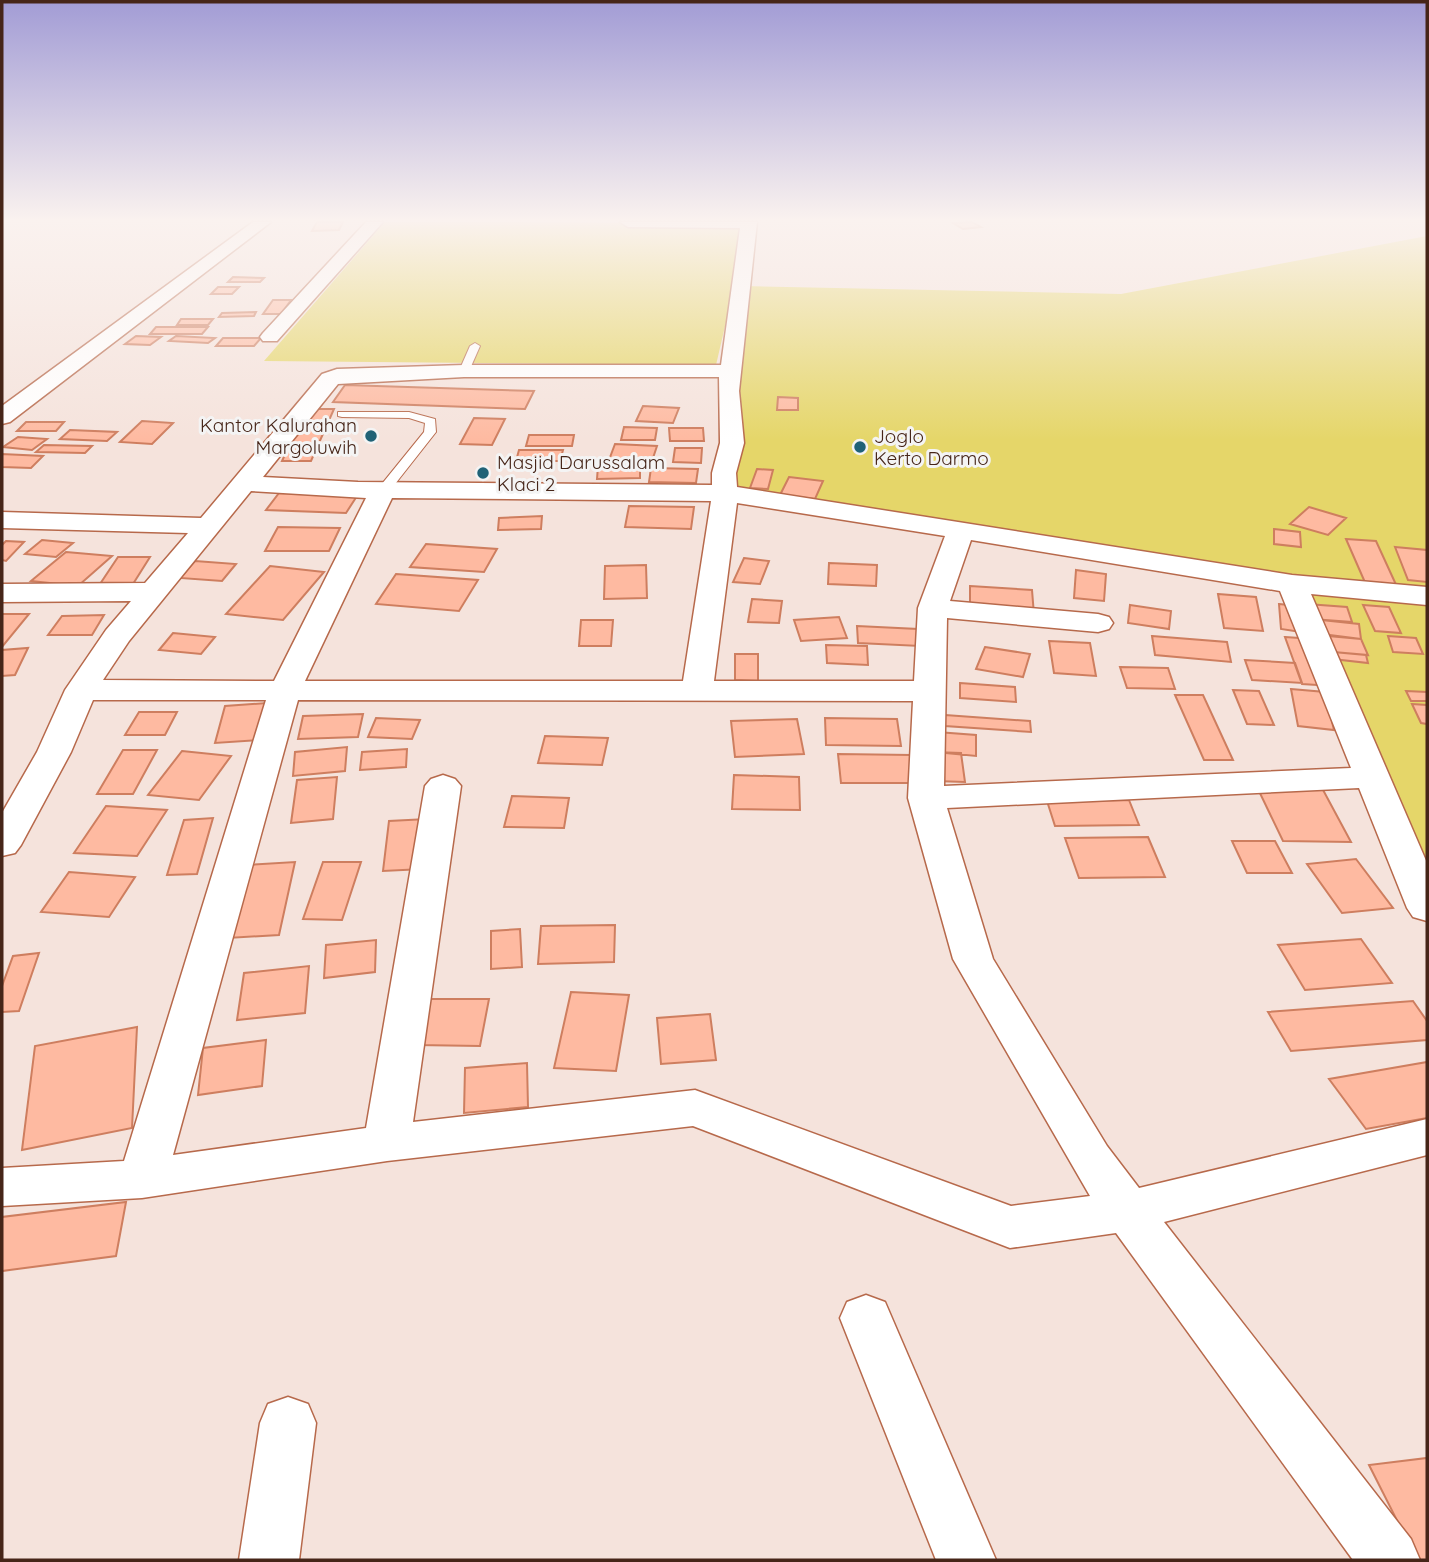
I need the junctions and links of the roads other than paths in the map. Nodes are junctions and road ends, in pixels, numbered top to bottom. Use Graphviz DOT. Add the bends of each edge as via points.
graph roads {
  1 [pos="165,295"];
  2 [pos="308,295"];
  3 [pos="740,295"];
  4 [pos="270,337"];
  5 [pos="475,346"];
  6 [pos="731,371"];
  7 [pos="464,372"];
  8 [pos="342,414"];
  9 [pos="2,417"];
  10 [pos="244,483"];
  11 [pos="383,490"];
  12 [pos="725,493"];
  13 [pos="2,520"];
  14 [pos="207,526"];
  15 [pos="961,529"];
  16 [pos="1292,584"];
  17 [pos="152,592"];
  18 [pos="2,593"];
  19 [pos="1427,596"];
  20 [pos="933,608"];
  21 [pos="1098,623"];
  22 [pos="81,690"];
  23 [pos="285,690"];
  24 [pos="697,691"];
  25 [pos="928,691"];
  26 [pos="1372,776"];
  27 [pos="443,786"];
  28 [pos="926,797"];
  29 [pos="2,845"];
  30 [pos="1427,908"];
  31 [pos="1427,1138"];
  32 [pos="387,1143"];
  33 [pos="142,1179"];
  34 [pos="2,1187"];
  35 [pos="1128,1211"];
  36 [pos="866,1318"];
  37 [pos="288,1423"];
  38 [pos="270,1560"];
  39 [pos="966,1560"];
  40 [pos="1390,1560"];
  1 -- 9 [label="street"];
  2 -- 4 [label="street"];
  3 -- 6 [label="street"];
  5 -- 7 [label="lane"];
  6 -- 7 [label="street"];
  6 -- 12 [label="street" via="727,391 732,443 724,473"];
  7 -- 10 [label="street" via="347,374 330,379"];
  8 -- 11 [label="lane" via="409,415 431,421 430,432"];
  10 -- 11 [label="street"];
  10 -- 14 [label="street"];
  11 -- 12 [label="street"];
  11 -- 23 [label="street"];
  12 -- 15 [label="street"];
  12 -- 24 [label="street"];
  13 -- 14 [label="street"];
  14 -- 17 [label="street"];
  15 -- 16 [label="street"];
  15 -- 20 [label="street"];
  16 -- 19 [label="street"];
  16 -- 26 [label="street"];
  17 -- 18 [label="street"];
  17 -- 22 [label="street"];
  20 -- 21 [label="street"];
  20 -- 25 [label="street"];
  22 -- 23 [label="street"];
  22 -- 29 [label="street" via="54,752"];
  23 -- 24 [label="street"];
  23 -- 33 [label="street"];
  24 -- 25 [label="street"];
  25 -- 28 [label="street"];
  26 -- 28 [label="street"];
  26 -- 30 [label="street"];
  27 -- 32 [label="street"];
  28 -- 35 [label="street" via="973,959 1090,1159"];
  31 -- 35 [label="street"];
  32 -- 33 [label="street"];
  32 -- 35 [label="street" via="695,1108 1010,1227"];
  33 -- 34 [label="street"];
  35 -- 40 [label="street"];
  36 -- 39 [label="street"];
  37 -- 38 [label="street"];
}
